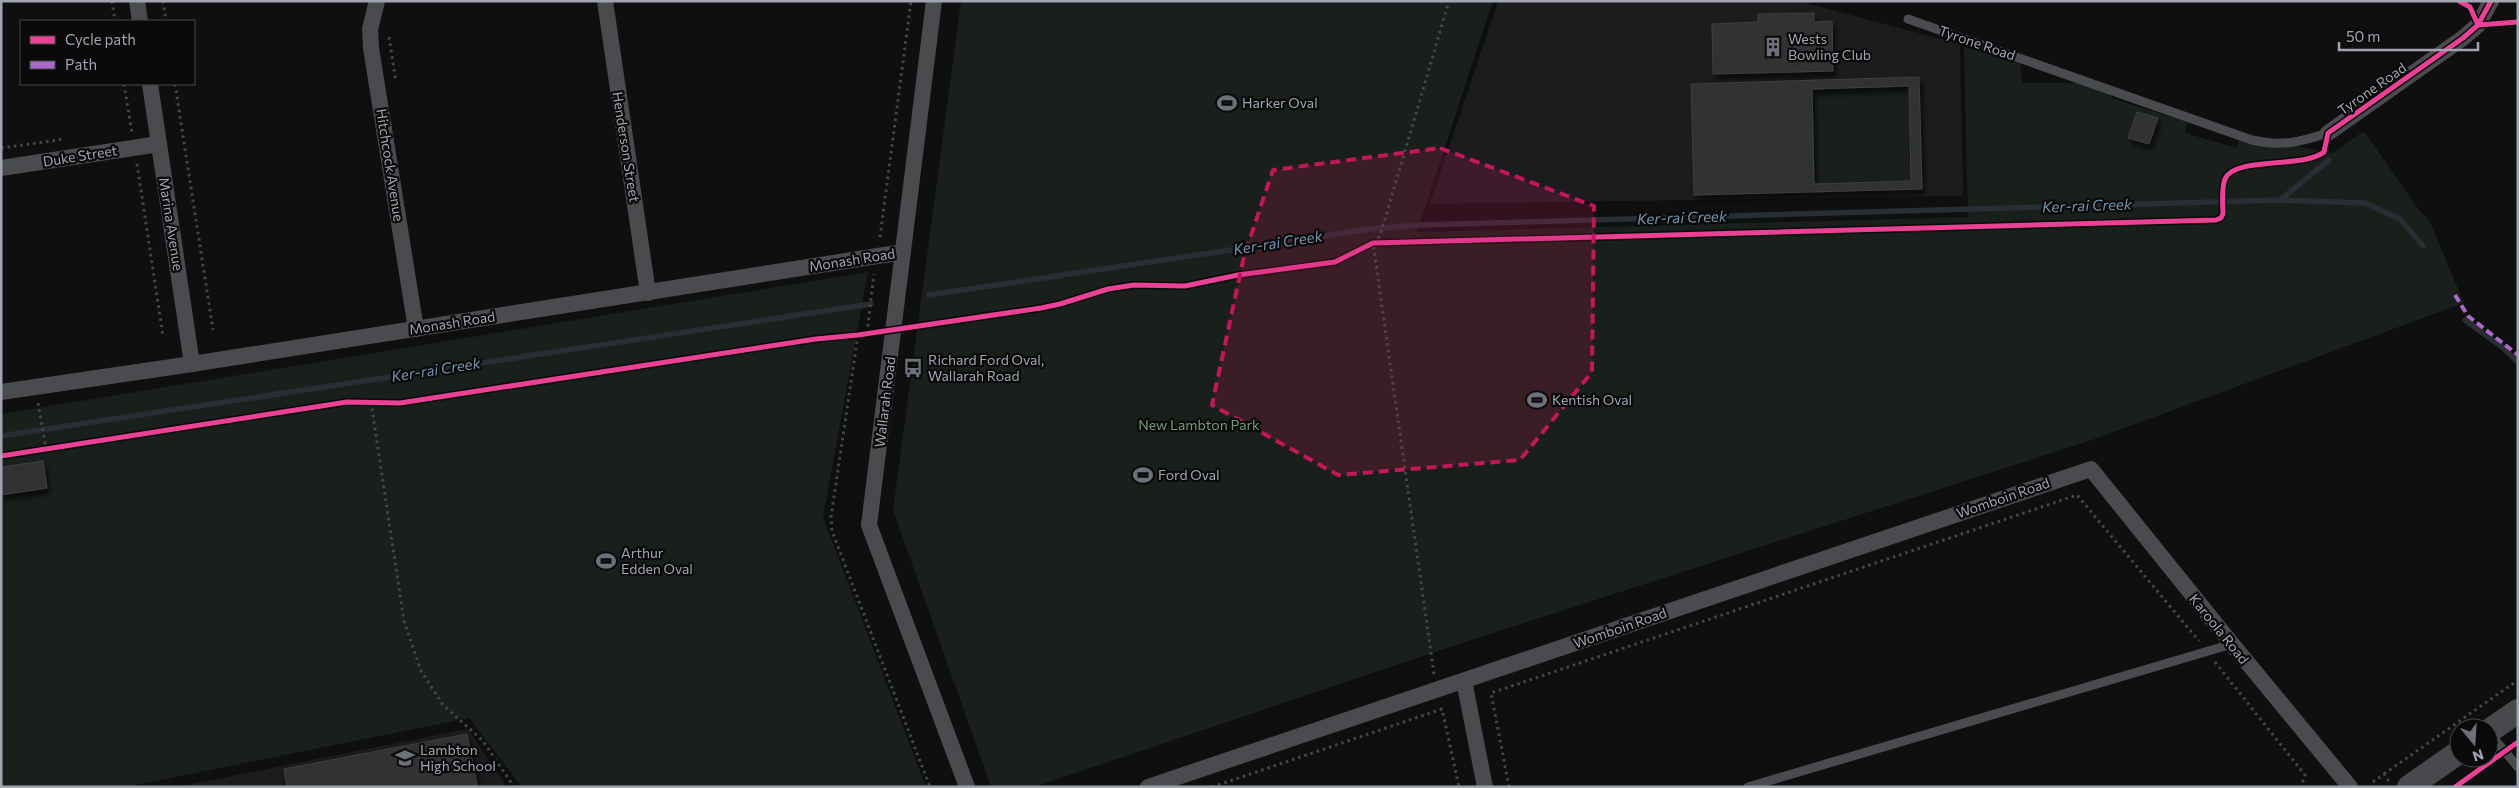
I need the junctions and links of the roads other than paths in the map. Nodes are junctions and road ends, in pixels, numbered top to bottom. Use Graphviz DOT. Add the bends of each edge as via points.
graph roads {
  1 [pos="137,1"];
  2 [pos="377,1"];
  3 [pos="604,1"];
  4 [pos="934,1"];
  5 [pos="2491,1"];
  6 [pos="1908,19"];
  7 [pos="140,20"];
  8 [pos="150,85"];
  9 [pos="2328,134"];
  10 [pos="159,144"];
  11 [pos="1,168"];
  12 [pos="903,252"];
  13 [pos="648,293"];
  14 [pos="416,329"];
  15 [pos="192,364"];
  16 [pos="1,392"];
  17 [pos="2091,468"];
  18 [pos="2232,644"];
  19 [pos="1464,681"];
  20 [pos="2518,711"];
  21 [pos="2499,725"];
  22 [pos="2499,744"];
  23 [pos="2449,757"];
  24 [pos="2518,768"];
  25 [pos="2399,784"];
  26 [pos="967,787"];
  27 [pos="1148,787"];
  28 [pos="1485,787"];
  29 [pos="1748,787"];
  30 [pos="2350,787"];
  1 -- 7 [label="street"];
  2 -- 14 [label="street, Hitchcock Avenue" via="370,29 371,48"];
  3 -- 13 [label="street, Henderson Street"];
  4 -- 12 [label="street, Wallarah Road"];
  5 -- 9 [label="street, Tyrone Road" via="2478,25 2463,38"];
  6 -- 9 [label="lane, Tyrone Road" via="2252,140 2295,144"];
  8 -- 10 [label="street, Marina Avenue"];
  10 -- 11 [label="street, Duke Street"];
  10 -- 15 [label="street, Marina Avenue"];
  12 -- 13 [label="street, Monash Road"];
  12 -- 26 [label="street, Wallarah Road" via="869,525"];
  13 -- 14 [label="street, Monash Road"];
  14 -- 15 [label="street, Monash Road"];
  15 -- 16 [label="street, Monash Road"];
  17 -- 18 [label="street, Karoola Road"];
  17 -- 19 [label="street, Womboin Road"];
  18 -- 29 [label="lane"];
  18 -- 30 [label="street, Karoola Road"];
  19 -- 27 [label="street, Womboin Road"];
  19 -- 28 [label="street"];
  20 -- 21 [label="street"];
  22 -- 24 [label="lane"];
  23 -- 25 [label="street"];
}
